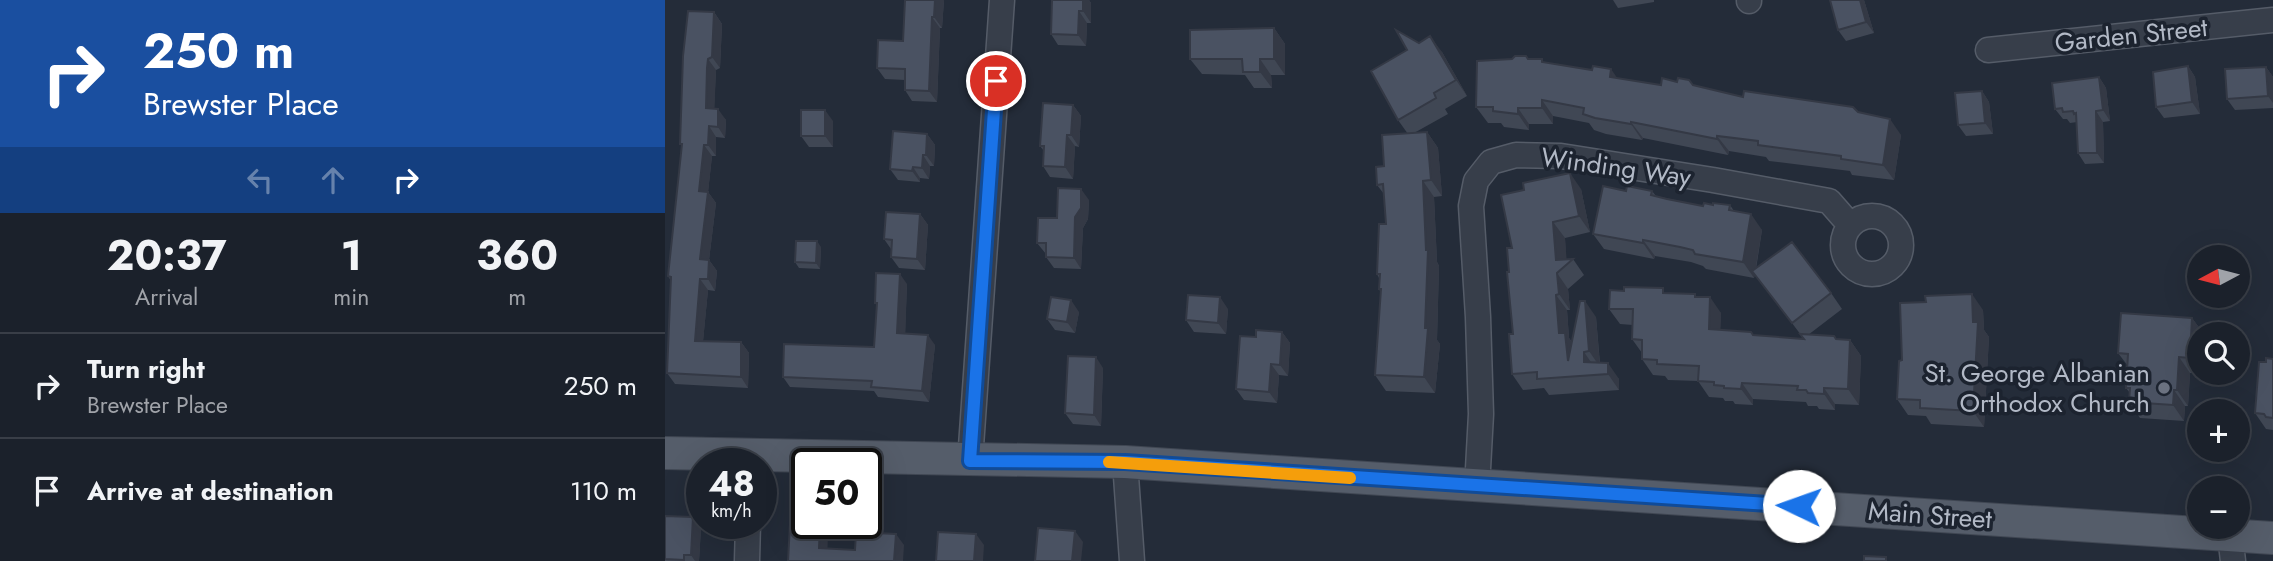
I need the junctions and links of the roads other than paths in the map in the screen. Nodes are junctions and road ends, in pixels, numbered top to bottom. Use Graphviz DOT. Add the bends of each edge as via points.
graph roads {
  1 [pos="1002,0"];
  2 [pos="2273,20"];
  3 [pos="1988,50"];
  4 [pos="1850,225"];
  5 [pos="665,453"];
  6 [pos="686,455"];
  7 [pos="777,459"];
  8 [pos="970,461"];
  9 [pos="1125,462"];
  10 [pos="1476,487"];
  11 [pos="2273,538"];
  12 [pos="748,539"];
  13 [pos="2232,548"];
  14 [pos="747,561"];
  15 [pos="1132,561"];
  1 -- 8 [label="street"];
  2 -- 3 [label="street, Garden Street"];
  4 -- 10 [label="street, Winding Way" via="1829,201 1713,180 1561,156 1516,155 1490,162 1476,181 1471,206 1481,414"];
  5 -- 6 [label="main road, Main Street"];
  7 -- 8 [label="main road, Main Street" via="848,456"];
  8 -- 9 [label="main road, Main Street"];
  9 -- 10 [label="main road, Main Street"];
  9 -- 15 [label="street"];
  10 -- 13 [label="main road, Main Street"];
  11 -- 13 [label="main road, Main Street"];
  12 -- 14 [label="street"];
}
